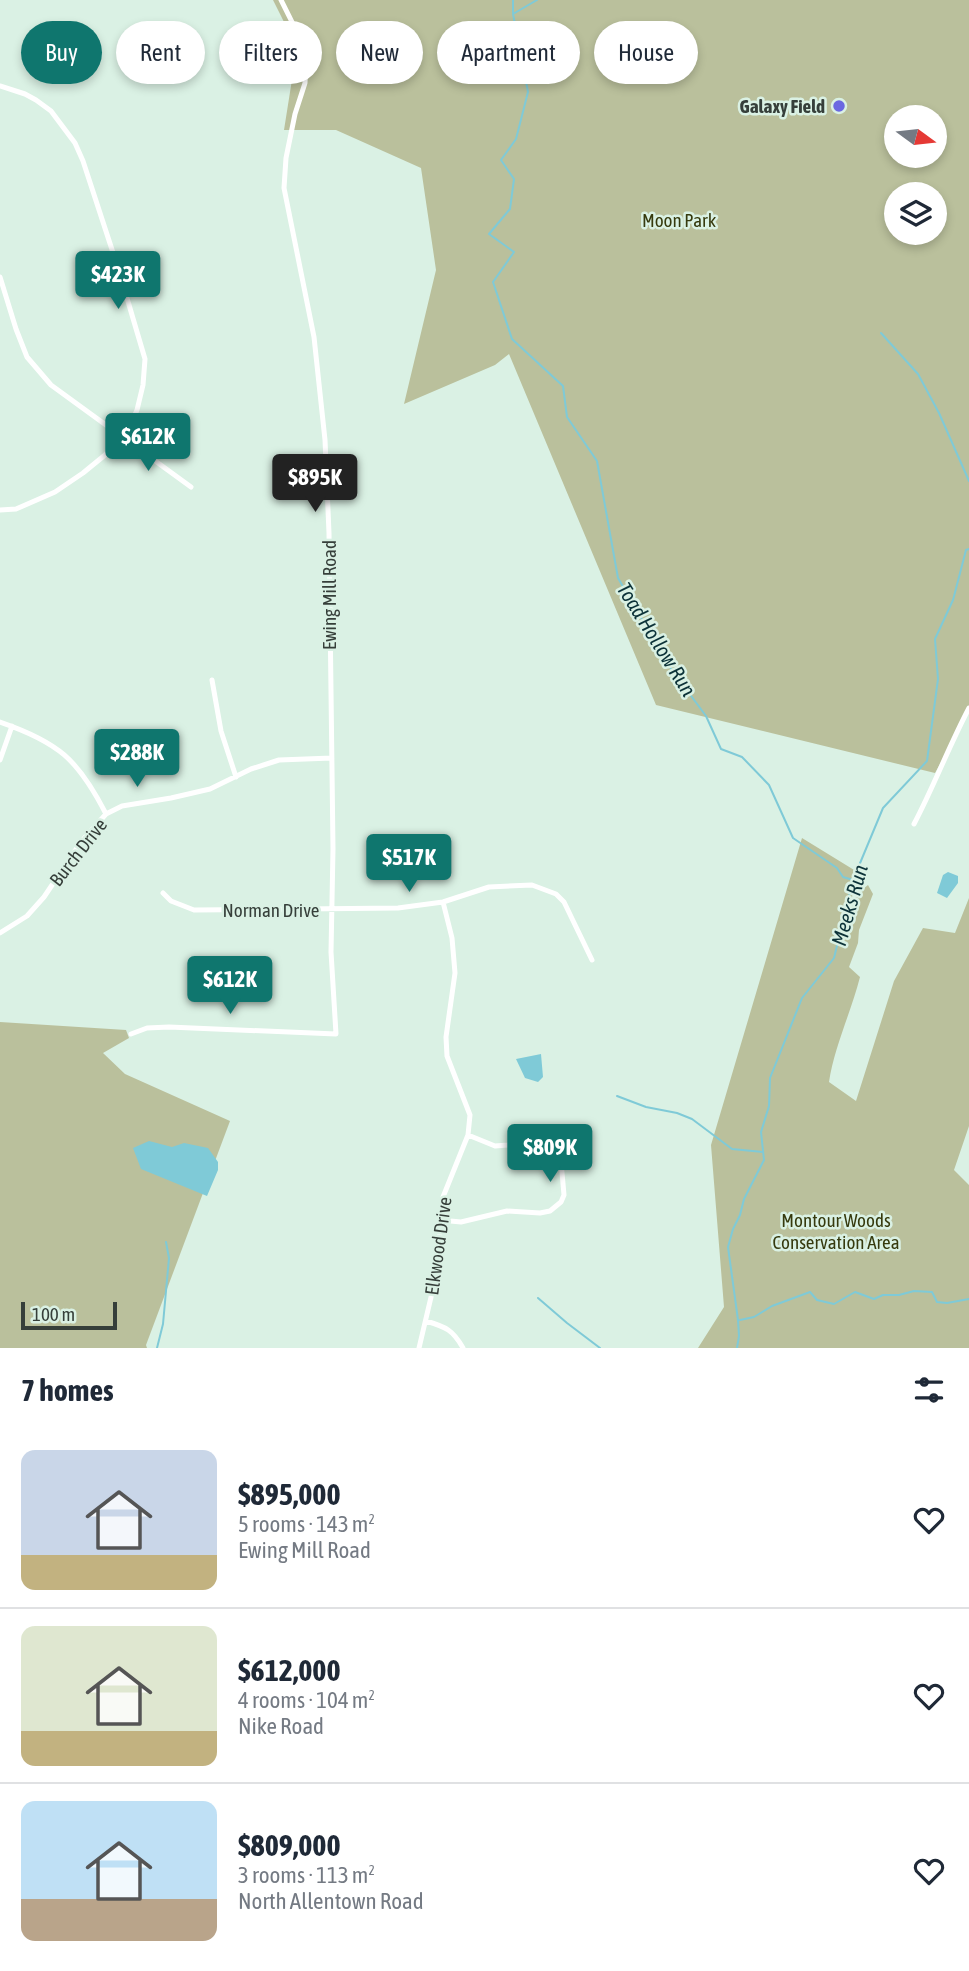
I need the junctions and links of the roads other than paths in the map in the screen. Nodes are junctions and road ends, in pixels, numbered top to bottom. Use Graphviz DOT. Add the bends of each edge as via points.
graph roads {
  1 [pos="281,0"];
  2 [pos="0,86"];
  3 [pos="0,277"];
  4 [pos="121,437"];
  5 [pos="191,487"];
  6 [pos="0,510"];
  7 [pos="212,680"];
  8 [pos="969,708"];
  9 [pos="0,722"];
  10 [pos="12,726"];
  11 [pos="332,758"];
  12 [pos="0,760"];
  13 [pos="236,777"];
  14 [pos="106,814"];
  15 [pos="914,824"];
  16 [pos="163,894"];
  17 [pos="443,902"];
  18 [pos="332,909"];
  19 [pos="0,933"];
  20 [pos="592,960"];
  21 [pos="131,1034"];
  22 [pos="467,1135"];
  23 [pos="440,1220"];
  24 [pos="426,1321"];
  25 [pos="419,1348"];
  26 [pos="463,1348"];
  1 -- 11 [label="street, Ewing Mill Road" via="306,59 284,188 314,337 325,440"];
  2 -- 4 [label="street" via="25,94 51,111 83,161 145,359 137,410"];
  3 -- 4 [label="street" via="27,357 51,385"];
  4 -- 5 [label="street"];
  4 -- 6 [label="street" via="105,455 55,492 16,509"];
  7 -- 13 [label="street" via="221,731"];
  8 -- 15 [label="street"];
  9 -- 10 [label="street"];
  10 -- 12 [label="street"];
  10 -- 14 [label="street" via="69,758 92,786"];
  11 -- 13 [label="street, Burch Drive" via="279,760"];
  11 -- 18 [label="street, Ewing Mill Road"];
  13 -- 14 [label="street, Burch Drive" via="210,789 122,806"];
  14 -- 19 [label="street, Burch Drive" via="44,897 27,916"];
  16 -- 18 [label="street, Norman Drive" via="194,910"];
  17 -- 18 [label="street, Norman Drive"];
  17 -- 20 [label="street, Norman Drive" via="489,887 533,885 564,902"];
  17 -- 22 [label="street, Elkwood Drive" via="455,974 447,1056 470,1115"];
  18 -- 21 [label="street, Ewing Mill Road" via="336,1034 169,1027"];
  22 -- 23 [label="street, Elkwood Drive" via="443,1197"];
  22 -- 23 [label="street" via="495,1146 536,1133 552,1137 560,1150 564,1195 550,1211 507,1211 461,1222"];
  23 -- 24 [label="street, Elkwood Drive" via="436,1276"];
  24 -- 25 [label="street, Elkwood Drive"];
  24 -- 26 [label="street" via="454,1333"];
}
